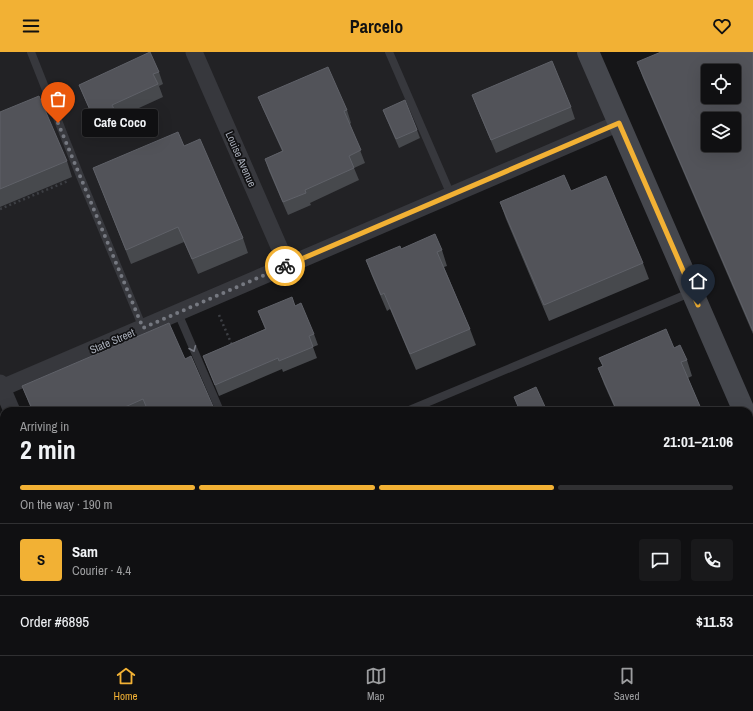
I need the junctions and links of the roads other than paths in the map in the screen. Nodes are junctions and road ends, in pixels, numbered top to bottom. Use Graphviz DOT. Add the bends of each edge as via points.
graph roads {
  1 [pos="31,52"];
  2 [pos="194,52"];
  3 [pos="389,52"];
  4 [pos="588,52"];
  5 [pos="619,123"];
  6 [pos="451,195"];
  7 [pos="287,265"];
  8 [pos="692,292"];
  9 [pos="178,313"];
  10 [pos="143,328"];
  11 [pos="1,386"];
  12 [pos="10,407"];
  13 [pos="218,407"];
  14 [pos="417,407"];
  15 [pos="742,407"];
  1 -- 10 [label="lane"];
  2 -- 7 [label="street, Louise Avenue"];
  3 -- 6 [label="lane"];
  4 -- 5 [label="street"];
  5 -- 6 [label="street, State Street"];
  5 -- 8 [label="street"];
  6 -- 7 [label="street, State Street"];
  7 -- 9 [label="street, State Street"];
  8 -- 14 [label="lane"];
  8 -- 15 [label="street"];
  9 -- 10 [label="street, State Street"];
  9 -- 13 [label="lane, one-way"];
  10 -- 11 [label="street, State Street"];
  11 -- 12 [label="street"];
}
